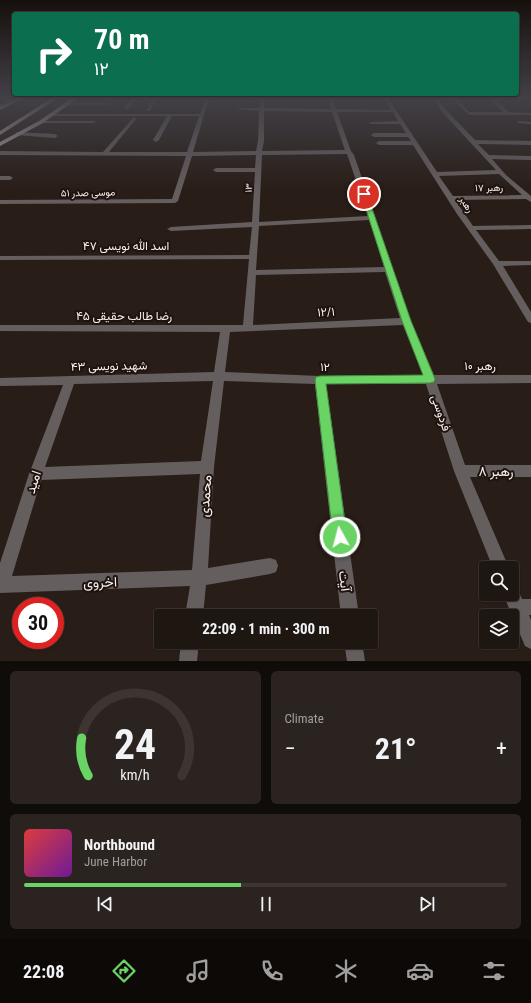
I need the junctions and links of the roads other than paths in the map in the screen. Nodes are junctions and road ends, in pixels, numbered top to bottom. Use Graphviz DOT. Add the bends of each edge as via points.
graph roads {
  1 [pos="28,129"];
  2 [pos="125,129"];
  3 [pos="162,129"];
  4 [pos="198,129"];
  5 [pos="261,129"];
  6 [pos="340,129"];
  7 [pos="406,129"];
  8 [pos="461,129"];
  9 [pos="18,134"];
  10 [pos="374,135"];
  11 [pos="410,135"];
  12 [pos="55,136"];
  13 [pos="156,140"];
  14 [pos="474,142"];
  15 [pos="380,143"];
  16 [pos="414,143"];
  17 [pos="531,143"];
  18 [pos="0,144"];
  19 [pos="259,152"];
  20 [pos="348,152"];
  21 [pos="0,153"];
  22 [pos="104,154"];
  23 [pos="191,154"];
  24 [pos="488,158"];
  25 [pos="531,158"];
  26 [pos="216,170"];
  27 [pos="258,170"];
  28 [pos="500,172"];
  29 [pos="434,174"];
  30 [pos="0,178"];
  31 [pos="10,178"];
  32 [pos="451,198"];
  33 [pos="529,198"];
  34 [pos="0,202"];
  35 [pos="372,218"];
  36 [pos="255,224"];
  37 [pos="531,227"];
  38 [pos="471,228"];
  39 [pos="171,229"];
  40 [pos="252,257"];
  41 [pos="0,258"];
  42 [pos="531,263"];
  43 [pos="497,264"];
  44 [pos="389,269"];
  45 [pos="251,273"];
  46 [pos="527,308"];
  47 [pos="531,320"];
  48 [pos="406,321"];
  49 [pos="0,328"];
  50 [pos="225,329"];
  51 [pos="248,329"];
  52 [pos="219,376"];
  53 [pos="430,379"];
  54 [pos="531,379"];
  55 [pos="70,380"];
  56 [pos="320,380"];
  57 [pos="0,382"];
  58 [pos="207,467"];
  59 [pos="461,471"];
  60 [pos="531,471"];
  61 [pos="36,474"];
  62 [pos="497,561"];
  63 [pos="270,566"];
  64 [pos="199,578"];
  65 [pos="0,585"];
  66 [pos="519,603"];
  67 [pos="195,609"];
  68 [pos="349,609"];
  69 [pos="531,640"];
  70 [pos="189,649"];
  71 [pos="354,649"];
  72 [pos="188,661"];
  73 [pos="356,661"];
  1 -- 9 [label="main road"];
  2 -- 22 [label="street"];
  3 -- 13 [label="street"];
  4 -- 23 [label="street"];
  5 -- 19 [label="street, ۱۳"];
  6 -- 20 [label="street, فردوسی"];
  7 -- 11 [label="street, رهبر"];
  8 -- 14 [label="street"];
  9 -- 12 [label="street"];
  9 -- 18 [label="main road"];
  10 -- 11 [label="street"];
  11 -- 16 [label="street, رهبر"];
  14 -- 17 [label="street"];
  14 -- 24 [label="street"];
  15 -- 16 [label="street"];
  16 -- 29 [label="street, رهبر"];
  19 -- 20 [label="street"];
  19 -- 23 [label="street"];
  19 -- 27 [label="street, ۱۳"];
  20 -- 35 [label="street, فردوسی"];
  21 -- 22 [label="street"];
  22 -- 23 [label="street"];
  23 -- 34 [label="street, موسی صدر ۵۱" via="175,201"];
  24 -- 25 [label="street"];
  24 -- 28 [label="street"];
  26 -- 27 [label="street"];
  27 -- 36 [label="street, ۱۳"];
  28 -- 29 [label="street"];
  28 -- 33 [label="street"];
  29 -- 32 [label="street, رهبر"];
  30 -- 31 [label="street"];
  32 -- 33 [label="street, رهبر ۱۷"];
  32 -- 38 [label="street, رهبر"];
  35 -- 36 [label="street"];
  35 -- 44 [label="street, فردوسی"];
  36 -- 39 [label="street"];
  36 -- 40 [label="street, ۱۳"];
  37 -- 38 [label="street"];
  38 -- 43 [label="street, رهبر"];
  40 -- 41 [label="street, ۴۷ اسد الله نویسی"];
  40 -- 45 [label="street, ۱۳"];
  42 -- 43 [label="street"];
  43 -- 46 [label="street, رهبر"];
  44 -- 45 [label="street"];
  44 -- 48 [label="street, فردوسی"];
  45 -- 51 [label="street, ۱۳"];
  46 -- 47 [label="street, رهبر"];
  48 -- 51 [label="street, ۱۲/۱"];
  48 -- 53 [label="street, فردوسی"];
  49 -- 50 [label="street, ۴۵ رضا طالب حقیقی"];
  50 -- 51 [label="street, ۴۵ رضا طالب حقیقی"];
  50 -- 52 [label="street, محمدی"];
  52 -- 55 [label="street, ۴۳ شهید نویسی"];
  52 -- 56 [label="street, ۱۲"];
  52 -- 58 [label="street, محمدی"];
  53 -- 54 [label="street, رهبر ۱۰"];
  53 -- 56 [label="street, ۱۲"];
  53 -- 59 [label="street, فردوسی"];
  55 -- 57 [label="street, ۴۳ شهید نویسی"];
  55 -- 61 [label="street, امید"];
  56 -- 68 [label="street, آیت"];
  58 -- 61 [label="street"];
  58 -- 64 [label="street, محمدی"];
  59 -- 60 [label="street, رهبر ۸"];
  59 -- 62 [label="street, فردوسی"];
  61 -- 65 [label="street, امید"];
  63 -- 64 [label="street, اخروی"];
  64 -- 65 [label="street, اخروی"];
  64 -- 67 [label="street, محمدی"];
  66 -- 69 [label="street"];
  70 -- 72 [label="street"];
  71 -- 73 [label="street"];
}
